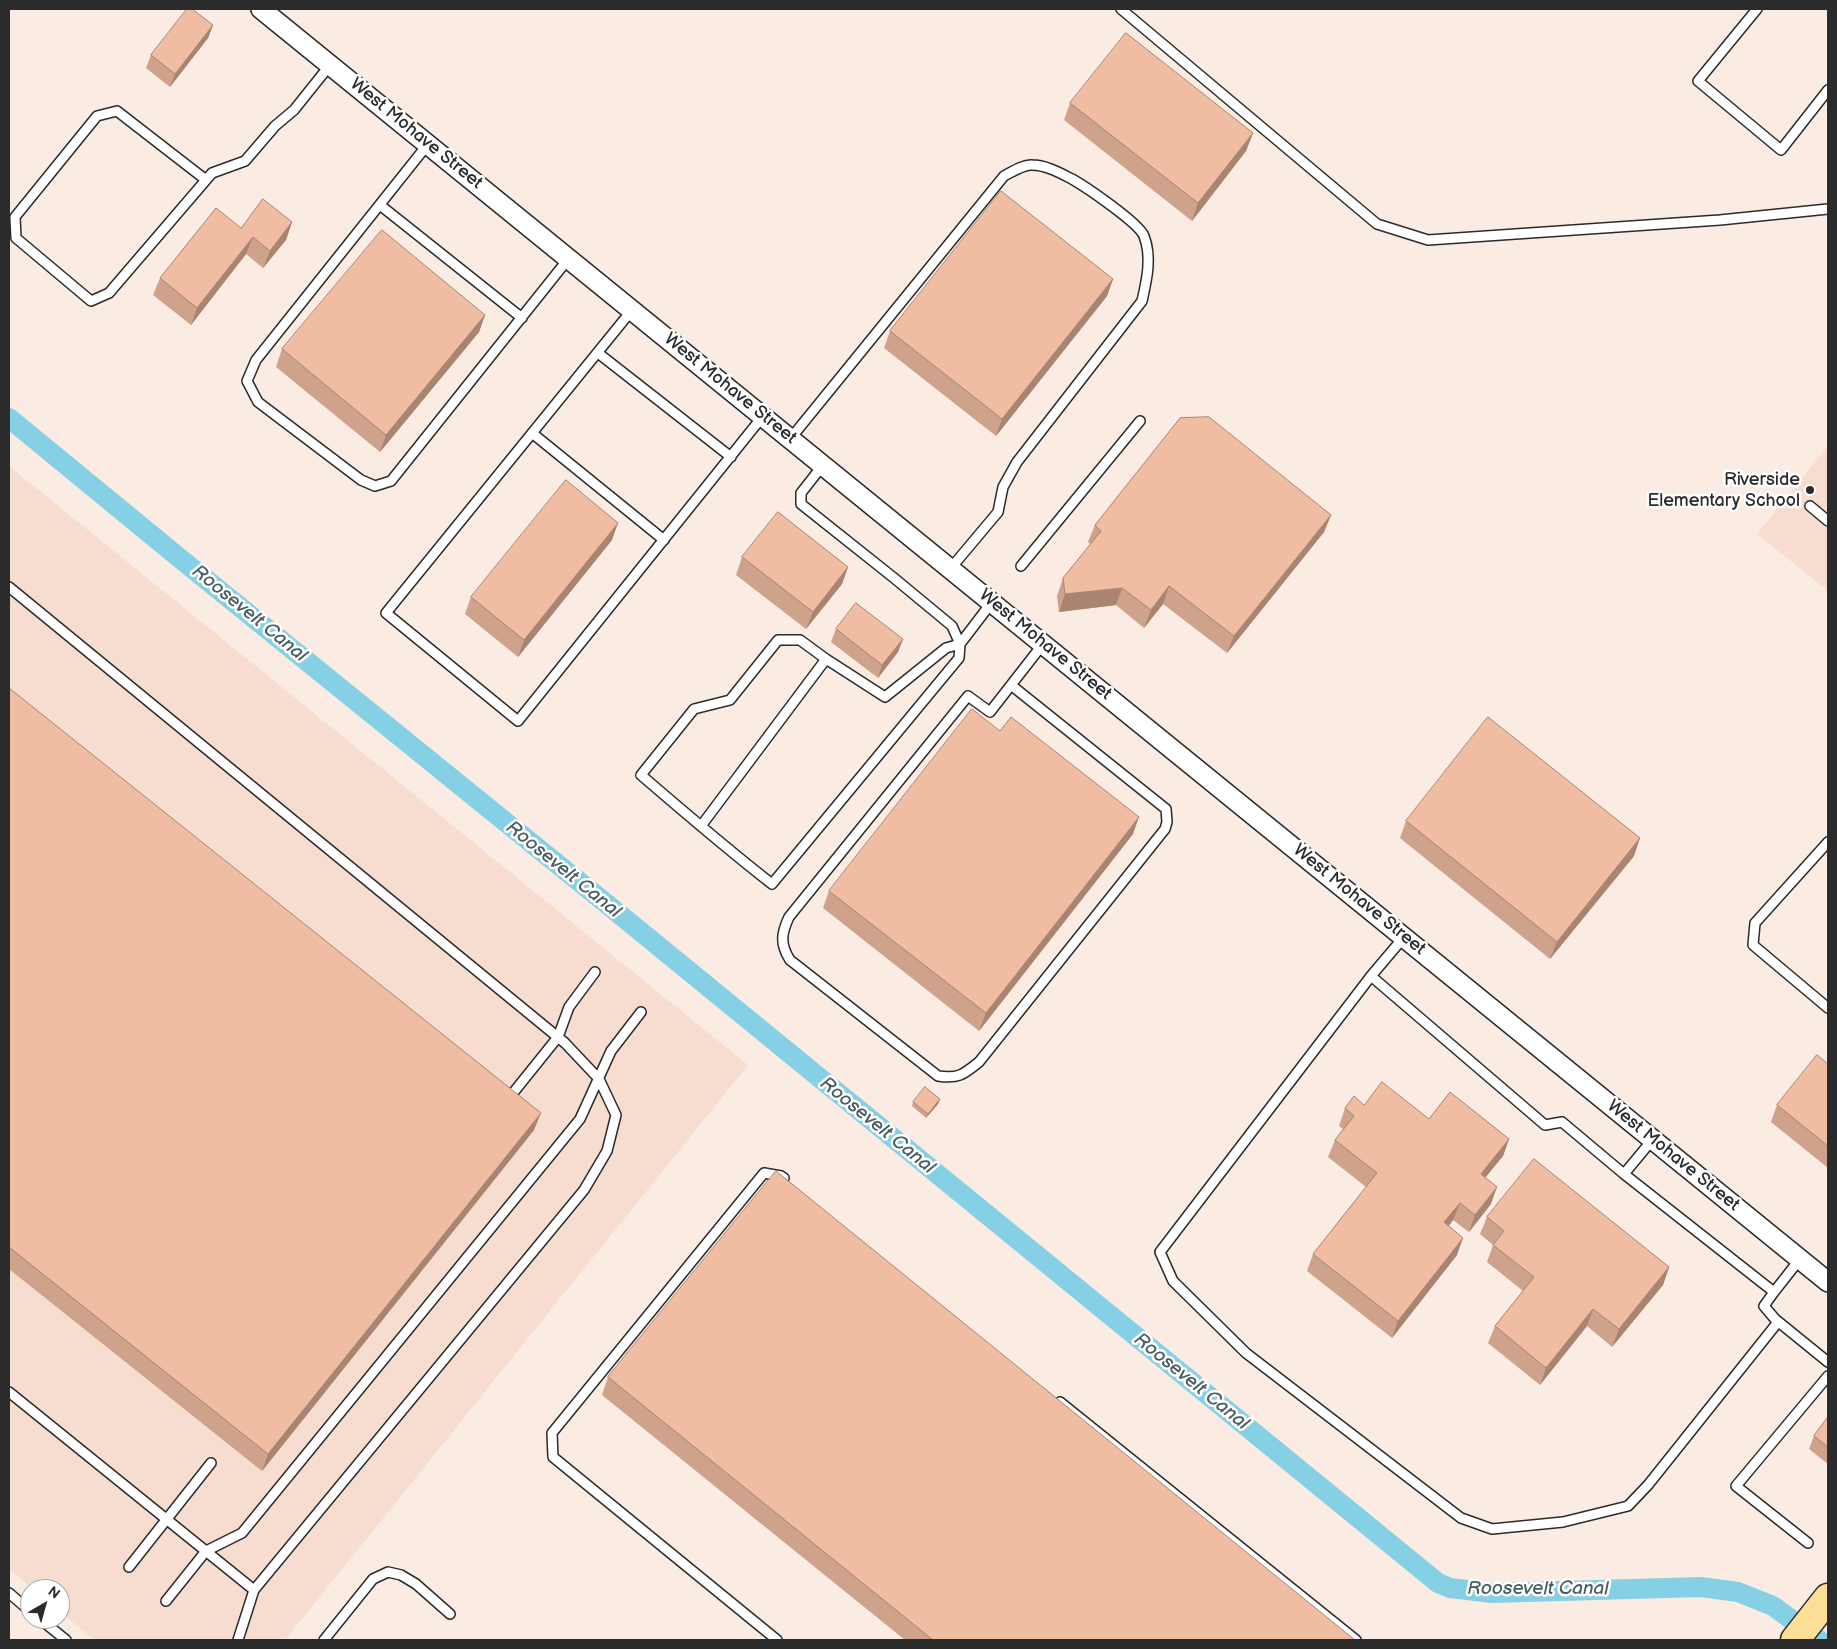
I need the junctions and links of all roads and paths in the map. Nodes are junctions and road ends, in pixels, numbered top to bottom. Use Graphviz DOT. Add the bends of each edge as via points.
graph roads {
  1 [pos="261,9"];
  2 [pos="1121,9"];
  3 [pos="1757,9"];
  4 [pos="330,65"];
  5 [pos="1828,90"];
  6 [pos="428,144"];
  7 [pos="206,180"];
  8 [pos="380,205"];
  9 [pos="1828,209"];
  10 [pos="569,258"];
  11 [pos="632,310"];
  12 [pos="522,318"];
  13 [pos="598,353"];
  14 [pos="763,416"];
  15 [pos="1140,421"];
  16 [pos="532,433"];
  17 [pos="791,438"];
  18 [pos="730,457"];
  19 [pos="823,464"];
  20 [pos="1810,506"];
  21 [pos="1828,521"];
  22 [pos="664,540"];
  23 [pos="1021,566"];
  24 [pos="951,568"];
  25 [pos="9,587"];
  26 [pos="992,602"];
  27 [pos="960,644"];
  28 [pos="1044,644"];
  29 [pos="826,659"];
  30 [pos="1011,685"];
  31 [pos="701,826"];
  32 [pos="1828,842"];
  33 [pos="1404,937"];
  34 [pos="595,972"];
  35 [pos="1371,976"];
  36 [pos="1828,1008"];
  37 [pos="642,1012"];
  38 [pos="558,1037"];
  39 [pos="599,1079"];
  40 [pos="513,1093"];
  41 [pos="1653,1140"];
  42 [pos="1624,1174"];
  43 [pos="788,1182"];
  44 [pos="1800,1259"];
  45 [pos="1828,1282"];
  46 [pos="1774,1292"];
  47 [pos="1778,1322"];
  48 [pos="1828,1362"];
  49 [pos="1828,1376"];
  50 [pos="9,1392"];
  51 [pos="1053,1396"];
  52 [pos="211,1464"];
  53 [pos="166,1520"];
  54 [pos="1808,1543"];
  55 [pos="206,1551"];
  56 [pos="129,1567"];
  57 [pos="254,1590"];
  58 [pos="9,1593"];
  59 [pos="1827,1600"];
  60 [pos="166,1601"];
  61 [pos="20,1602"];
  62 [pos="450,1614"];
  63 [pos="52,1629"];
  64 [pos="66,1640"];
  65 [pos="238,1640"];
  66 [pos="324,1640"];
  67 [pos="777,1640"];
  68 [pos="1356,1640"];
  69 [pos="1795,1640"];
  1 -- 4 [label="street, West Mohave Street"];
  2 -- 9 [label="lane" via="1377,224 1428,240 1720,220"];
  3 -- 5 [label="lane" via="1698,81 1781,150"];
  4 -- 6 [label="street, West Mohave Street"];
  4 -- 7 [label="lane" via="294,110 275,126 245,161 212,173"];
  6 -- 8 [label="lane"];
  6 -- 10 [label="street, West Mohave Street"];
  7 -- 7 [label="lane" via="109,293 91,301 16,238 14,217 97,116 117,111"];
  8 -- 12 [label="lane"];
  8 -- 12 [label="lane" via="256,360 247,381 258,402 361,480 375,486 391,481"];
  10 -- 11 [label="street, West Mohave Street"];
  10 -- 12 [label="lane"];
  11 -- 13 [label="lane"];
  11 -- 14 [label="street, West Mohave Street"];
  13 -- 16 [label="lane"];
  13 -- 18 [label="lane"];
  14 -- 17 [label="street, West Mohave Street"];
  14 -- 18 [label="lane"];
  15 -- 23 [label="lane"];
  16 -- 22 [label="lane"];
  16 -- 22 [label="lane" via="386,613 518,721"];
  17 -- 19 [label="street, West Mohave Street"];
  17 -- 24 [label="lane" via="1004,176 1031,164 1052,169 1074,180 1128,218 1143,234 1149,256 1142,301 1017,462 1003,487 998,512"];
  18 -- 22 [label="lane"];
  19 -- 24 [label="street, West Mohave Street"];
  19 -- 27 [label="lane" via="801,493 801,504 952,626"];
  20 -- 21 [label="lane"];
  24 -- 26 [label="street, West Mohave Street"];
  25 -- 38 [label="lane"];
  26 -- 27 [label="lane"];
  26 -- 28 [label="street, West Mohave Street"];
  27 -- 29 [label="lane" via="946,648 885,697"];
  27 -- 31 [label="lane" via="959,658 772,884"];
  28 -- 30 [label="lane"];
  28 -- 33 [label="street, West Mohave Street"];
  29 -- 31 [label="lane"];
  29 -- 31 [label="lane" via="800,640 778,640 730,700 694,709 641,775"];
  30 -- 30 [label="lane" via="990,712 968,696 789,916 782,937 783,949 790,960 938,1076 952,1078 964,1074 979,1062 1165,829 1167,822 1166,810"];
  32 -- 36 [label="lane" via="1755,923 1753,945"];
  33 -- 35 [label="lane"];
  33 -- 41 [label="street, West Mohave Street"];
  34 -- 38 [label="lane" via="568,1007"];
  35 -- 42 [label="lane" via="1544,1124 1562,1122"];
  35 -- 47 [label="lane" via="1160,1252 1173,1281 1246,1353 1461,1518 1492,1530 1563,1522 1628,1506"];
  37 -- 39 [label="lane" via="611,1051"];
  38 -- 39 [label="lane"];
  38 -- 40 [label="lane"];
  39 -- 55 [label="lane" via="580,1119 242,1533"];
  39 -- 57 [label="lane" via="616,1115 607,1151 584,1190"];
  41 -- 42 [label="lane"];
  41 -- 44 [label="street, West Mohave Street"];
  42 -- 46 [label="lane"];
  43 -- 67 [label="lane" via="780,1176 764,1173 552,1433 553,1457"];
  44 -- 45 [label="street, West Mohave Street"];
  44 -- 46 [label="lane"];
  46 -- 47 [label="lane" via="1764,1306"];
  47 -- 48 [label="lane"];
  49 -- 54 [label="lane" via="1736,1486"];
  50 -- 53 [label="lane"];
  51 -- 68 [label="lane"];
  52 -- 53 [label="lane"];
  53 -- 55 [label="lane"];
  53 -- 56 [label="lane"];
  55 -- 57 [label="lane"];
  55 -- 60 [label="lane"];
  57 -- 65 [label="lane"];
  58 -- 61 [label="lane"];
  59 -- 69 [label="main road"];
  62 -- 66 [label="lane" via="416,1584 388,1572 372,1579"];
  63 -- 64 [label="lane"];
}
